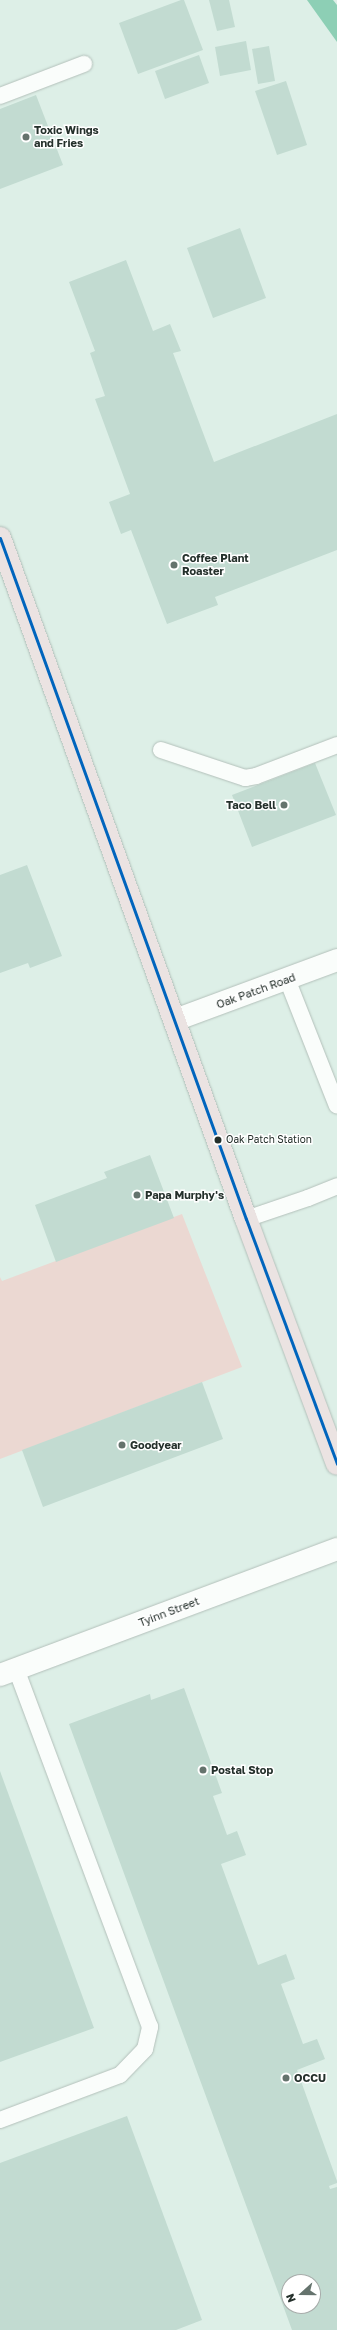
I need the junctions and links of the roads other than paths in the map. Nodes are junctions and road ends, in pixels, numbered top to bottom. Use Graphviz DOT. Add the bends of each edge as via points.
graph roads {
  1 [pos="84,64"];
  2 [pos="0,96"];
  3 [pos="0,538"];
  4 [pos="337,745"];
  5 [pos="161,750"];
  6 [pos="337,960"];
  7 [pos="287,979"];
  8 [pos="175,1020"];
  9 [pos="337,1106"];
  10 [pos="337,1186"];
  11 [pos="246,1219"];
  12 [pos="337,1464"];
  13 [pos="337,1549"];
  14 [pos="8,1672"];
  15 [pos="0,2120"];
  1 -- 2 [label="lane"];
  3 -- 8 [label="main road"];
  4 -- 5 [label="lane" via="245,778"];
  6 -- 7 [label="street, Oak Patch Road"];
  7 -- 8 [label="street, Oak Patch Road"];
  7 -- 9 [label="lane"];
  8 -- 11 [label="main road"];
  10 -- 11 [label="lane"];
  11 -- 12 [label="main road"];
  13 -- 14 [label="street, Tyinn Street"];
  14 -- 15 [label="lane" via="150,2027 145,2049 120,2075"];
}
